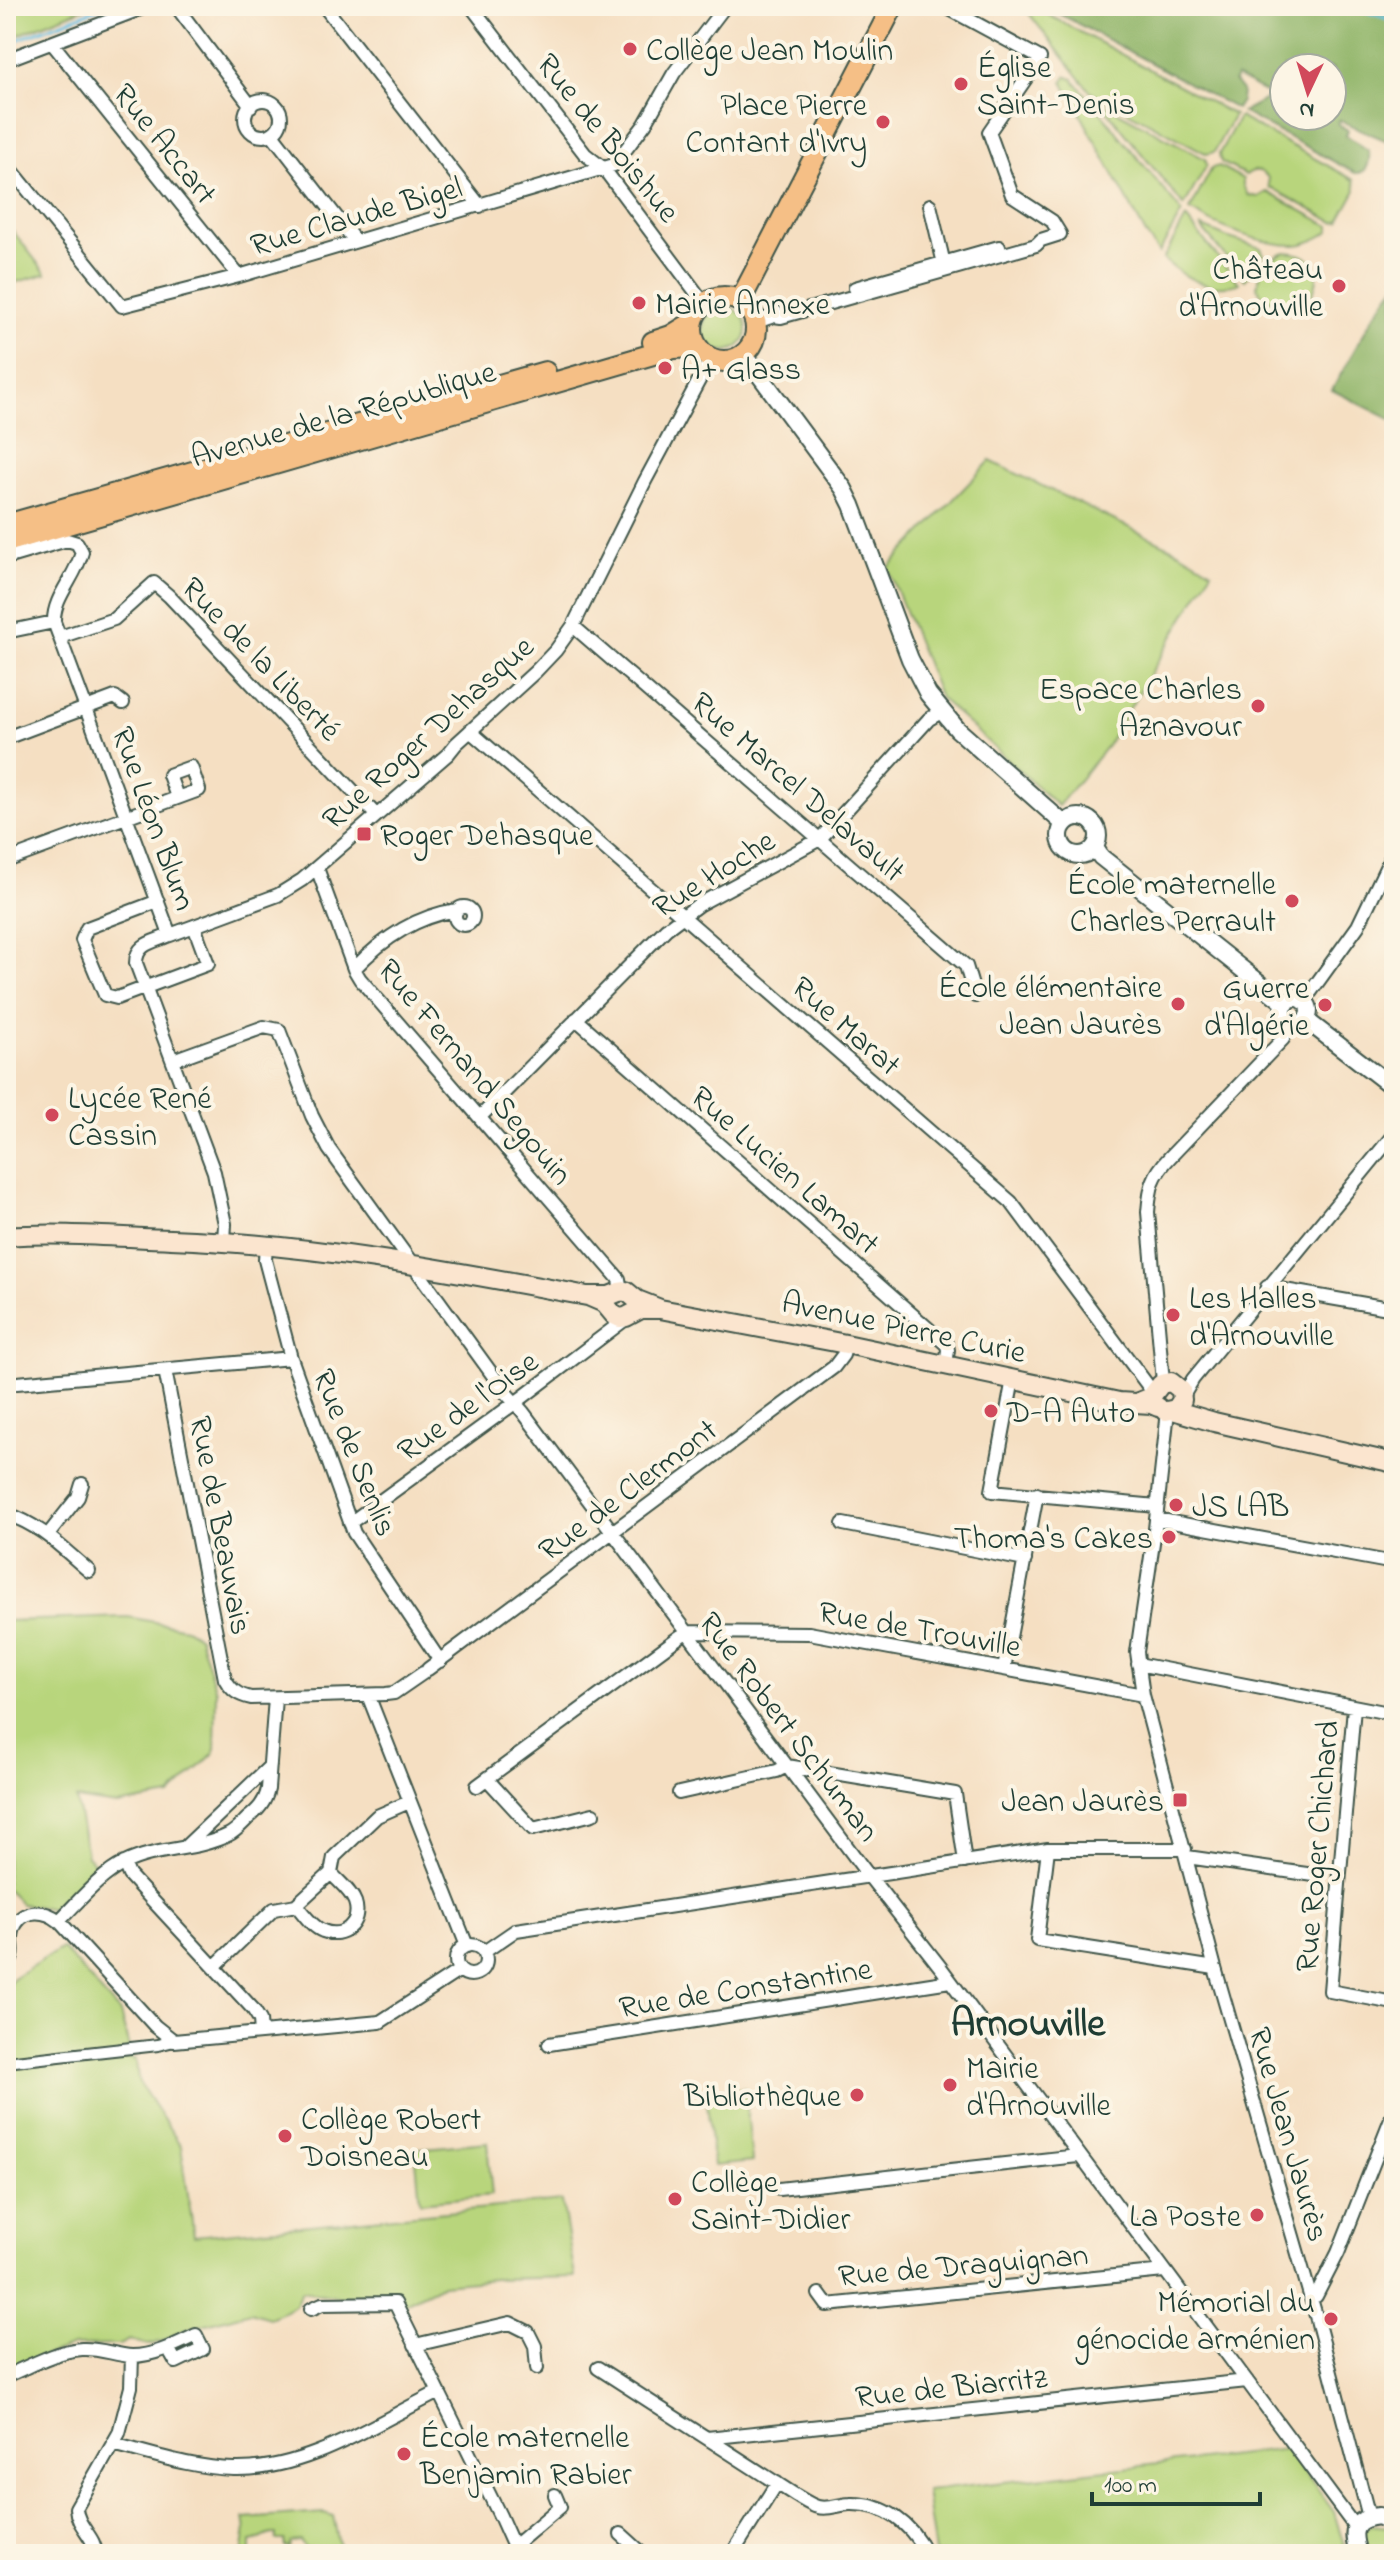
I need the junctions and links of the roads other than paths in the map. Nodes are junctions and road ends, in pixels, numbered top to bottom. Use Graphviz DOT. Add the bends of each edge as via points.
graph roads {
  1 [pos="148,6"];
  2 [pos="176,6"];
  3 [pos="324,6"];
  4 [pos="471,6"];
  5 [pos="725,6"];
  6 [pos="893,6"];
  7 [pos="944,6"];
  8 [pos="52,43"];
  9 [pos="6,60"];
  10 [pos="251,106"];
  11 [pos="272,134"];
  12 [pos="6,163"];
  13 [pos="604,169"];
  14 [pos="930,205"];
  15 [pos="480,206"];
  16 [pos="355,241"];
  17 [pos="945,266"];
  18 [pos="239,276"];
  19 [pos="740,301"];
  20 [pos="704,303"];
  21 [pos="765,319"];
  22 [pos="692,323"];
  23 [pos="704,353"];
  24 [pos="744,354"];
  25 [pos="6,525"];
  26 [pos="6,542"];
  27 [pos="6,558"];
  28 [pos="54,622"];
  29 [pos="573,626"];
  30 [pos="6,632"];
  31 [pos="60,637"];
  32 [pos="123,703"];
  33 [pos="87,706"];
  34 [pos="941,712"];
  35 [pos="470,731"];
  36 [pos="6,738"];
  37 [pos="177,797"];
  38 [pos="127,815"];
  39 [pos="376,815"];
  40 [pos="1064,824"];
  41 [pos="820,839"];
  42 [pos="1095,848"];
  43 [pos="1393,854"];
  44 [pos="6,861"];
  45 [pos="317,868"];
  46 [pos="158,901"];
  47 [pos="457,910"];
  48 [pos="681,916"];
  49 [pos="194,926"];
  50 [pos="170,935"];
  51 [pos="354,969"];
  52 [pos="144,987"];
  53 [pos="975,996"];
  54 [pos="1304,1001"];
  55 [pos="1286,1004"];
  56 [pos="576,1019"];
  57 [pos="1299,1021"];
  58 [pos="173,1060"];
  59 [pos="1394,1088"];
  60 [pos="480,1117"];
  61 [pos="1394,1134"];
  62 [pos="6,1236"];
  63 [pos="170,1239"];
  64 [pos="224,1241"];
  65 [pos="266,1245"];
  66 [pos="6,1248"];
  67 [pos="410,1263"];
  68 [pos="1267,1287"];
  69 [pos="621,1308"];
  70 [pos="1394,1309"];
  71 [pos="846,1344"];
  72 [pos="291,1358"];
  73 [pos="946,1365"];
  74 [pos="165,1370"];
  75 [pos="1013,1379"];
  76 [pos="6,1384"];
  77 [pos="1164,1396"];
  78 [pos="515,1403"];
  79 [pos="1394,1463"];
  80 [pos="82,1484"];
  81 [pos="1037,1494"];
  82 [pos="1157,1512"];
  83 [pos="6,1514"];
  84 [pos="350,1523"];
  85 [pos="843,1524"];
  86 [pos="613,1532"];
  87 [pos="48,1535"];
  88 [pos="1025,1560"];
  89 [pos="1394,1563"];
  90 [pos="89,1571"];
  91 [pos="686,1632"];
  92 [pos="440,1661"];
  93 [pos="1138,1664"];
  94 [pos="1004,1669"];
  95 [pos="230,1688"];
  96 [pos="368,1695"];
  97 [pos="1143,1695"];
  98 [pos="275,1698"];
  99 [pos="1354,1707"];
  100 [pos="1394,1714"];
  101 [pos="270,1766"];
  102 [pos="787,1766"];
  103 [pos="679,1793"];
  104 [pos="409,1802"];
  105 [pos="593,1814"];
  106 [pos="185,1847"];
  107 [pos="1048,1849"];
  108 [pos="1186,1853"];
  109 [pos="965,1862"];
  110 [pos="124,1863"];
  111 [pos="331,1873"];
  112 [pos="1314,1875"];
  113 [pos="869,1876"];
  114 [pos="296,1905"];
  115 [pos="59,1921"];
  116 [pos="467,1946"];
  117 [pos="484,1952"];
  118 [pos="6,1967"];
  119 [pos="214,1967"];
  120 [pos="1215,1968"];
  121 [pos="460,1970"];
  122 [pos="950,1981"];
  123 [pos="1394,2003"];
  124 [pos="261,2033"];
  125 [pos="174,2041"];
  126 [pos="549,2044"];
  127 [pos="6,2062"];
  128 [pos="1394,2111"];
  129 [pos="1078,2156"];
  130 [pos="779,2189"];
  131 [pos="1164,2271"];
  132 [pos="819,2294"];
  133 [pos="1310,2297"];
  134 [pos="311,2309"];
  135 [pos="415,2345"];
  136 [pos="168,2348"];
  137 [pos="132,2356"];
  138 [pos="537,2368"];
  139 [pos="598,2368"];
  140 [pos="6,2376"];
  141 [pos="1247,2381"];
  142 [pos="439,2392"];
  143 [pos="707,2438"];
  144 [pos="113,2444"];
  145 [pos="777,2483"];
  146 [pos="555,2495"];
  147 [pos="1369,2517"];
  148 [pos="1393,2517"];
  149 [pos="1355,2527"];
  150 [pos="621,2534"];
  151 [pos="515,2550"];
  152 [pos="96,2554"];
  153 [pos="643,2554"];
  154 [pos="732,2554"];
  155 [pos="926,2554"];
  156 [pos="1358,2554"];
  1 -- 8 [label="street"];
  2 -- 10 [label="street"];
  3 -- 15 [label="street"];
  4 -- 13 [label="street, Rue de Boishue" via="585,154"];
  5 -- 13 [label="street" via="674,73 645,124 614,165"];
  6 -- 19 [label="main road"];
  7 -- 17 [label="street" via="1040,58 989,132 1012,195 1052,221 1060,234 1036,245"];
  8 -- 9 [label="street"];
  8 -- 18 [label="street, Rue Accart"];
  10 -- 11 [label="street" via="246,122 251,131"];
  10 -- 11 [label="street" via="268,101 278,108 280,125"];
  11 -- 16 [label="street"];
  12 -- 18 [label="street, Rue Claude Bigel" via="122,306"];
  13 -- 15 [label="street, Rue Claude Bigel"];
  13 -- 20 [label="street, Rue de Boishue"];
  14 -- 17 [label="street"];
  15 -- 16 [label="street, Rue Claude Bigel"];
  16 -- 18 [label="street, Rue Claude Bigel"];
  17 -- 21 [label="street"];
  19 -- 20 [label="main road" via="725,297"];
  19 -- 21 [label="main road"];
  20 -- 22 [label="main road"];
  21 -- 24 [label="main road"];
  22 -- 23 [label="main road" via="693,338"];
  22 -- 25 [label="main road, Avenue de la République" via="671,336"];
  23 -- 24 [label="main road" via="728,361"];
  23 -- 26 [label="main road, Avenue de la République" via="674,348"];
  23 -- 29 [label="street, Rue Roger Dehasque"];
  24 -- 34 [label="street" via="848,497 919,680"];
  27 -- 28 [label="street" via="67,540 77,543 80,562 53,610"];
  28 -- 30 [label="street"];
  28 -- 31 [label="street, Rue Léon Blum"];
  29 -- 35 [label="street, Rue Roger Dehasque" via="536,671"];
  29 -- 41 [label="street, Rue Marcel Delavault"];
  31 -- 33 [label="street, Rue Léon Blum"];
  31 -- 39 [label="street, Rue de la Liberté" via="114,619 154,583"];
  32 -- 33 [label="street" via="115,697"];
  33 -- 36 [label="street"];
  33 -- 38 [label="street, Rue Léon Blum"];
  34 -- 40 [label="street"];
  34 -- 41 [label="street, Rue Hoche"];
  35 -- 39 [label="street, Rue Roger Dehasque"];
  35 -- 48 [label="street, Rue Marat"];
  37 -- 38 [label="street"];
  38 -- 44 [label="street"];
  38 -- 46 [label="street, Rue Léon Blum"];
  39 -- 45 [label="street, Rue Roger Dehasque"];
  40 -- 42 [label="street" via="1074,818 1090,821 1098,836"];
  40 -- 42 [label="street" via="1060,835 1067,851 1078,856"];
  41 -- 48 [label="street, Rue Hoche"];
  41 -- 53 [label="street, Rue Marcel Delavault" via="966,966"];
  42 -- 55 [label="street"];
  43 -- 54 [label="street" via="1358,926"];
  45 -- 49 [label="street, Rue Roger Dehasque" via="278,895"];
  45 -- 51 [label="street, Rue Fernand Segouin"];
  46 -- 50 [label="street, Rue Léon Blum"];
  46 -- 52 [label="street" via="87,928 82,940 105,995 117,998"];
  47 -- 51 [label="street" via="400,929"];
  48 -- 56 [label="street, Rue Hoche"];
  48 -- 77 [label="street, Rue Marat" via="1011,1202"];
  49 -- 50 [label="street, Rue Roger Dehasque"];
  49 -- 52 [label="street" via="208,964"];
  50 -- 52 [label="street, Rue Léon Blum" via="137,952"];
  51 -- 60 [label="street, Rue Fernand Segouin"];
  52 -- 58 [label="street, Rue Léon Blum"];
  54 -- 55 [label="street"];
  54 -- 57 [label="street" via="1310,1012"];
  55 -- 57 [label="street" via="1284,1017"];
  56 -- 60 [label="street, Rue Hoche"];
  56 -- 73 [label="street, Rue Lucien Lamart" via="947,1345"];
  57 -- 59 [label="street"];
  57 -- 77 [label="street, Rue Jean Jaurès" via="1157,1171 1150,1186"];
  58 -- 64 [label="street, Rue Léon Blum" via="214,1172"];
  58 -- 67 [label="street, Rue Robert Schuman" via="264,1027 279,1030 329,1149"];
  60 -- 69 [label="street, Rue Fernand Segouin" via="619,1279"];
  61 -- 68 [label="street"];
  62 -- 63 [label="main road"];
  63 -- 64 [label="main road, Avenue Pierre Curie"];
  63 -- 66 [label="main road"];
  64 -- 65 [label="main road, Avenue Pierre Curie"];
  65 -- 67 [label="main road, Avenue Pierre Curie"];
  65 -- 72 [label="street, Rue de Senlis" via="265,1260"];
  67 -- 69 [label="main road, Avenue Pierre Curie" via="587,1296"];
  67 -- 78 [label="street, Rue Robert Schuman"];
  68 -- 70 [label="street"];
  68 -- 77 [label="street"];
  69 -- 71 [label="main road, Avenue Pierre Curie" via="660,1309"];
  69 -- 78 [label="street, Rue de l'Oise"];
  71 -- 73 [label="main road, Avenue Pierre Curie"];
  71 -- 86 [label="street, Rue de Clermont" via="834,1367"];
  72 -- 74 [label="street"];
  72 -- 84 [label="street, Rue de Senlis"];
  73 -- 75 [label="main road, Avenue Pierre Curie"];
  74 -- 76 [label="street"];
  74 -- 95 [label="street, Rue de Beauvais"];
  75 -- 77 [label="main road, Avenue Pierre Curie" via="1113,1401"];
  75 -- 81 [label="street" via="992,1491"];
  77 -- 79 [label="main road" via="1202,1419"];
  77 -- 82 [label="street, Rue Jean Jaurès"];
  78 -- 84 [label="street, Rue de l'Oise"];
  78 -- 86 [label="street, Rue Robert Schuman"];
  80 -- 87 [label="street"];
  81 -- 82 [label="street"];
  81 -- 88 [label="street"];
  82 -- 89 [label="street"];
  82 -- 93 [label="street, Rue Jean Jaurès"];
  83 -- 87 [label="street"];
  84 -- 92 [label="street, Rue de Senlis"];
  85 -- 88 [label="street"];
  86 -- 91 [label="street, Rue Robert Schuman"];
  86 -- 92 [label="street, Rue de Clermont"];
  87 -- 90 [label="street"];
  88 -- 94 [label="street"];
  91 -- 94 [label="street, Rue de Trouville" via="809,1633"];
  91 -- 102 [label="street, Rue Robert Schuman"];
  91 -- 105 [label="street" via="482,1783 533,1829"];
  92 -- 96 [label="street, Rue de Clermont" via="394,1693"];
  93 -- 97 [label="street, Rue Jean Jaurès"];
  93 -- 99 [label="street"];
  94 -- 97 [label="street, Rue de Trouville"];
  95 -- 98 [label="street, Rue de Clermont" via="251,1698"];
  96 -- 98 [label="street, Rue de Clermont"];
  96 -- 104 [label="street"];
  97 -- 108 [label="street, Rue Jean Jaurès"];
  98 -- 101 [label="street"];
  99 -- 100 [label="street"];
  99 -- 123 [label="street, Rue Roger Chichard" via="1330,1991"];
  101 -- 106 [label="street"];
  101 -- 106 [label="street" via="265,1801 257,1811 231,1834"];
  102 -- 103 [label="street"];
  102 -- 109 [label="street" via="955,1794"];
  102 -- 113 [label="street, Rue Robert Schuman"];
  104 -- 111 [label="street" via="377,1816 334,1857"];
  104 -- 116 [label="street"];
  106 -- 110 [label="street"];
  107 -- 108 [label="street"];
  107 -- 109 [label="street"];
  107 -- 120 [label="street" via="1037,1940"];
  108 -- 112 [label="street"];
  108 -- 120 [label="street, Rue Jean Jaurès"];
  109 -- 113 [label="street"];
  110 -- 115 [label="street"];
  110 -- 119 [label="street" via="129,1875"];
  111 -- 114 [label="street"];
  111 -- 114 [label="street" via="354,1899 356,1916 349,1929 324,1932"];
  113 -- 117 [label="street" via="521,1929"];
  113 -- 122 [label="street, Rue Robert Schuman"];
  114 -- 119 [label="street" via="274,1909"];
  115 -- 118 [label="street" via="40,1911 18,1920 14,1954"];
  115 -- 125 [label="street"];
  116 -- 117 [label="street"];
  116 -- 121 [label="street" via="457,1956"];
  117 -- 121 [label="street" via="486,1961 479,1973"];
  119 -- 124 [label="street" via="253,2009"];
  120 -- 133 [label="street, Rue Jean Jaurès"];
  121 -- 124 [label="street" via="380,2022"];
  122 -- 126 [label="street, Rue de Constantine"];
  122 -- 129 [label="street, Rue Robert Schuman"];
  124 -- 125 [label="street"];
  125 -- 127 [label="street"];
  128 -- 133 [label="street" via="1338,2253 1316,2296"];
  129 -- 130 [label="street"];
  129 -- 131 [label="street, Rue Robert Schuman"];
  131 -- 132 [label="street, Rue de Draguignan" via="827,2305"];
  131 -- 141 [label="street, Rue Robert Schuman"];
  133 -- 147 [label="street, Rue Jean Jaurès"];
  134 -- 135 [label="street" via="322,2304 395,2303"];
  135 -- 138 [label="street" via="510,2323 528,2332"];
  135 -- 142 [label="street"];
  136 -- 137 [label="street"];
  137 -- 140 [label="street" via="81,2349"];
  137 -- 144 [label="street" via="129,2401"];
  139 -- 143 [label="street"];
  141 -- 143 [label="street, Rue de Biarritz"];
  141 -- 149 [label="street, Rue Robert Schuman"];
  142 -- 144 [label="street" via="318,2451 263,2468 207,2466"];
  142 -- 151 [label="street"];
  143 -- 145 [label="street"];
  144 -- 152 [label="street" via="76,2508"];
  145 -- 154 [label="street"];
  145 -- 155 [label="street" via="820,2508 851,2504 882,2509 904,2522"];
  146 -- 151 [label="street" via="560,2507"];
  147 -- 148 [label="street"];
  147 -- 149 [label="street"];
  149 -- 156 [label="street"];
  150 -- 153 [label="street"];
}
